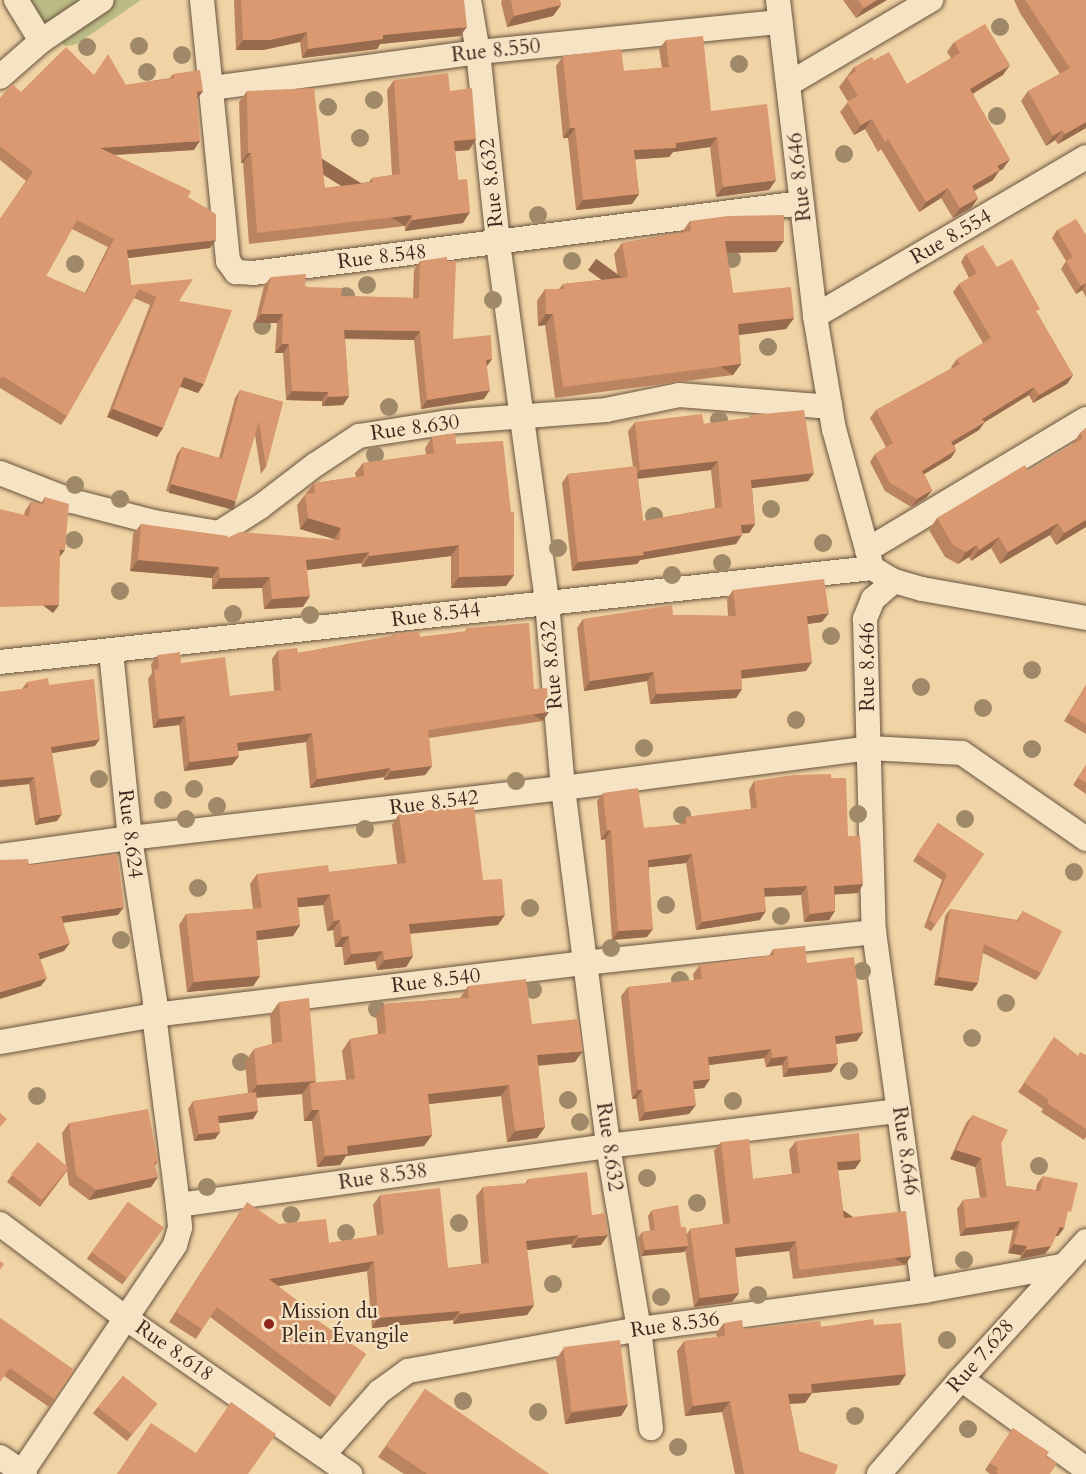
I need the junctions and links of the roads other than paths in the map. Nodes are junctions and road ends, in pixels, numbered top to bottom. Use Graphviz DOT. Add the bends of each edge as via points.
graph roads {
  1 [pos="16,0"];
  2 [pos="102,0"];
  3 [pos="202,0"];
  4 [pos="469,0"];
  5 [pos="931,0"];
  6 [pos="780,11"];
  7 [pos="41,41"];
  8 [pos="478,52"];
  9 [pos="0,76"];
  10 [pos="790,83"];
  11 [pos="212,88"];
  12 [pos="1086,157"];
  13 [pos="802,203"];
  14 [pos="498,243"];
  15 [pos="815,316"];
  16 [pos="830,403"];
  17 [pos="522,417"];
  18 [pos="1086,419"];
  19 [pos="0,473"];
  20 [pos="870,559"];
  21 [pos="894,581"];
  22 [pos="547,602"];
  23 [pos="1086,618"];
  24 [pos="111,652"];
  25 [pos="0,662"];
  26 [pos="869,748"];
  27 [pos="563,788"];
  28 [pos="130,838"];
  29 [pos="1086,838"];
  30 [pos="0,856"];
  31 [pos="874,932"];
  32 [pos="585,963"];
  33 [pos="154,1015"];
  34 [pos="0,1042"];
  35 [pos="899,1111"];
  36 [pos="608,1146"];
  37 [pos="178,1205"];
  38 [pos="0,1224"];
  39 [pos="1086,1241"];
  40 [pos="1061,1266"];
  41 [pos="924,1291"];
  42 [pos="127,1319"];
  43 [pos="639,1329"];
  44 [pos="961,1378"];
  45 [pos="651,1428"];
  46 [pos="324,1454"];
  47 [pos="0,1457"];
  48 [pos="1086,1469"];
  49 [pos="23,1473"];
  50 [pos="350,1474"];
  51 [pos="879,1474"];
  1 -- 7 [label="street"];
  2 -- 7 [label="street"];
  3 -- 11 [label="street, Rue 8.548"];
  4 -- 8 [label="street, Rue 8.632"];
  5 -- 10 [label="street"];
  6 -- 8 [label="street, Rue 8.550"];
  6 -- 10 [label="street, Rue 8.646"];
  7 -- 9 [label="street"];
  8 -- 11 [label="street, Rue 8.550"];
  8 -- 14 [label="street, Rue 8.632"];
  10 -- 13 [label="street, Rue 8.646"];
  11 -- 14 [label="street, Rue 8.548" via="228,261 236,272"];
  12 -- 15 [label="street, Rue 8.554"];
  13 -- 14 [label="street, Rue 8.548"];
  13 -- 15 [label="street, Rue 8.646"];
  14 -- 17 [label="street, Rue 8.632"];
  15 -- 16 [label="street, Rue 8.646"];
  16 -- 17 [label="street, Rue 8.630" via="819,406 679,395 606,410"];
  16 -- 20 [label="street, Rue 8.646"];
  17 -- 19 [label="street, Rue 8.630" via="448,422 359,436 219,533 154,522 72,501"];
  17 -- 22 [label="street, Rue 8.632"];
  18 -- 20 [label="street"];
  20 -- 21 [label="street"];
  20 -- 22 [label="street, Rue 8.544"];
  21 -- 23 [label="street"];
  21 -- 26 [label="street, Rue 8.646" via="873,598 865,619"];
  22 -- 24 [label="street, Rue 8.544"];
  22 -- 27 [label="street, Rue 8.632"];
  24 -- 25 [label="street, Rue 8.544"];
  24 -- 28 [label="street, Rue 8.624"];
  26 -- 27 [label="street, Rue 8.542"];
  26 -- 29 [label="street, Rue 8.542" via="962,753"];
  26 -- 31 [label="street, Rue 8.646"];
  27 -- 28 [label="street, Rue 8.542"];
  27 -- 32 [label="street, Rue 8.632"];
  28 -- 30 [label="street, Rue 8.542"];
  28 -- 33 [label="street, Rue 8.624"];
  31 -- 32 [label="street, Rue 8.540"];
  31 -- 35 [label="street, Rue 8.646"];
  32 -- 33 [label="street, Rue 8.540"];
  32 -- 36 [label="street, Rue 8.632"];
  33 -- 34 [label="street, Rue 8.540"];
  33 -- 37 [label="street, Rue 8.624"];
  35 -- 36 [label="street, Rue 8.538"];
  35 -- 41 [label="street, Rue 8.646"];
  36 -- 37 [label="street, Rue 8.538"];
  36 -- 43 [label="street, Rue 8.632"];
  37 -- 42 [label="street" via="180,1227 175,1245"];
  38 -- 42 [label="street, Rue 8.618"];
  39 -- 40 [label="street, Rue 7.628"];
  40 -- 41 [label="street, Rue 8.536"];
  40 -- 44 [label="street, Rue 7.628"];
  41 -- 43 [label="street, Rue 8.536"];
  42 -- 46 [label="street, Rue 8.618"];
  42 -- 49 [label="street"];
  43 -- 45 [label="street, Rue 8.632"];
  43 -- 46 [label="street, Rue 8.536" via="408,1371 379,1392"];
  44 -- 48 [label="street"];
  44 -- 51 [label="street, Rue 7.628"];
  46 -- 50 [label="street, Rue 8.618"];
  47 -- 49 [label="street"];
}
